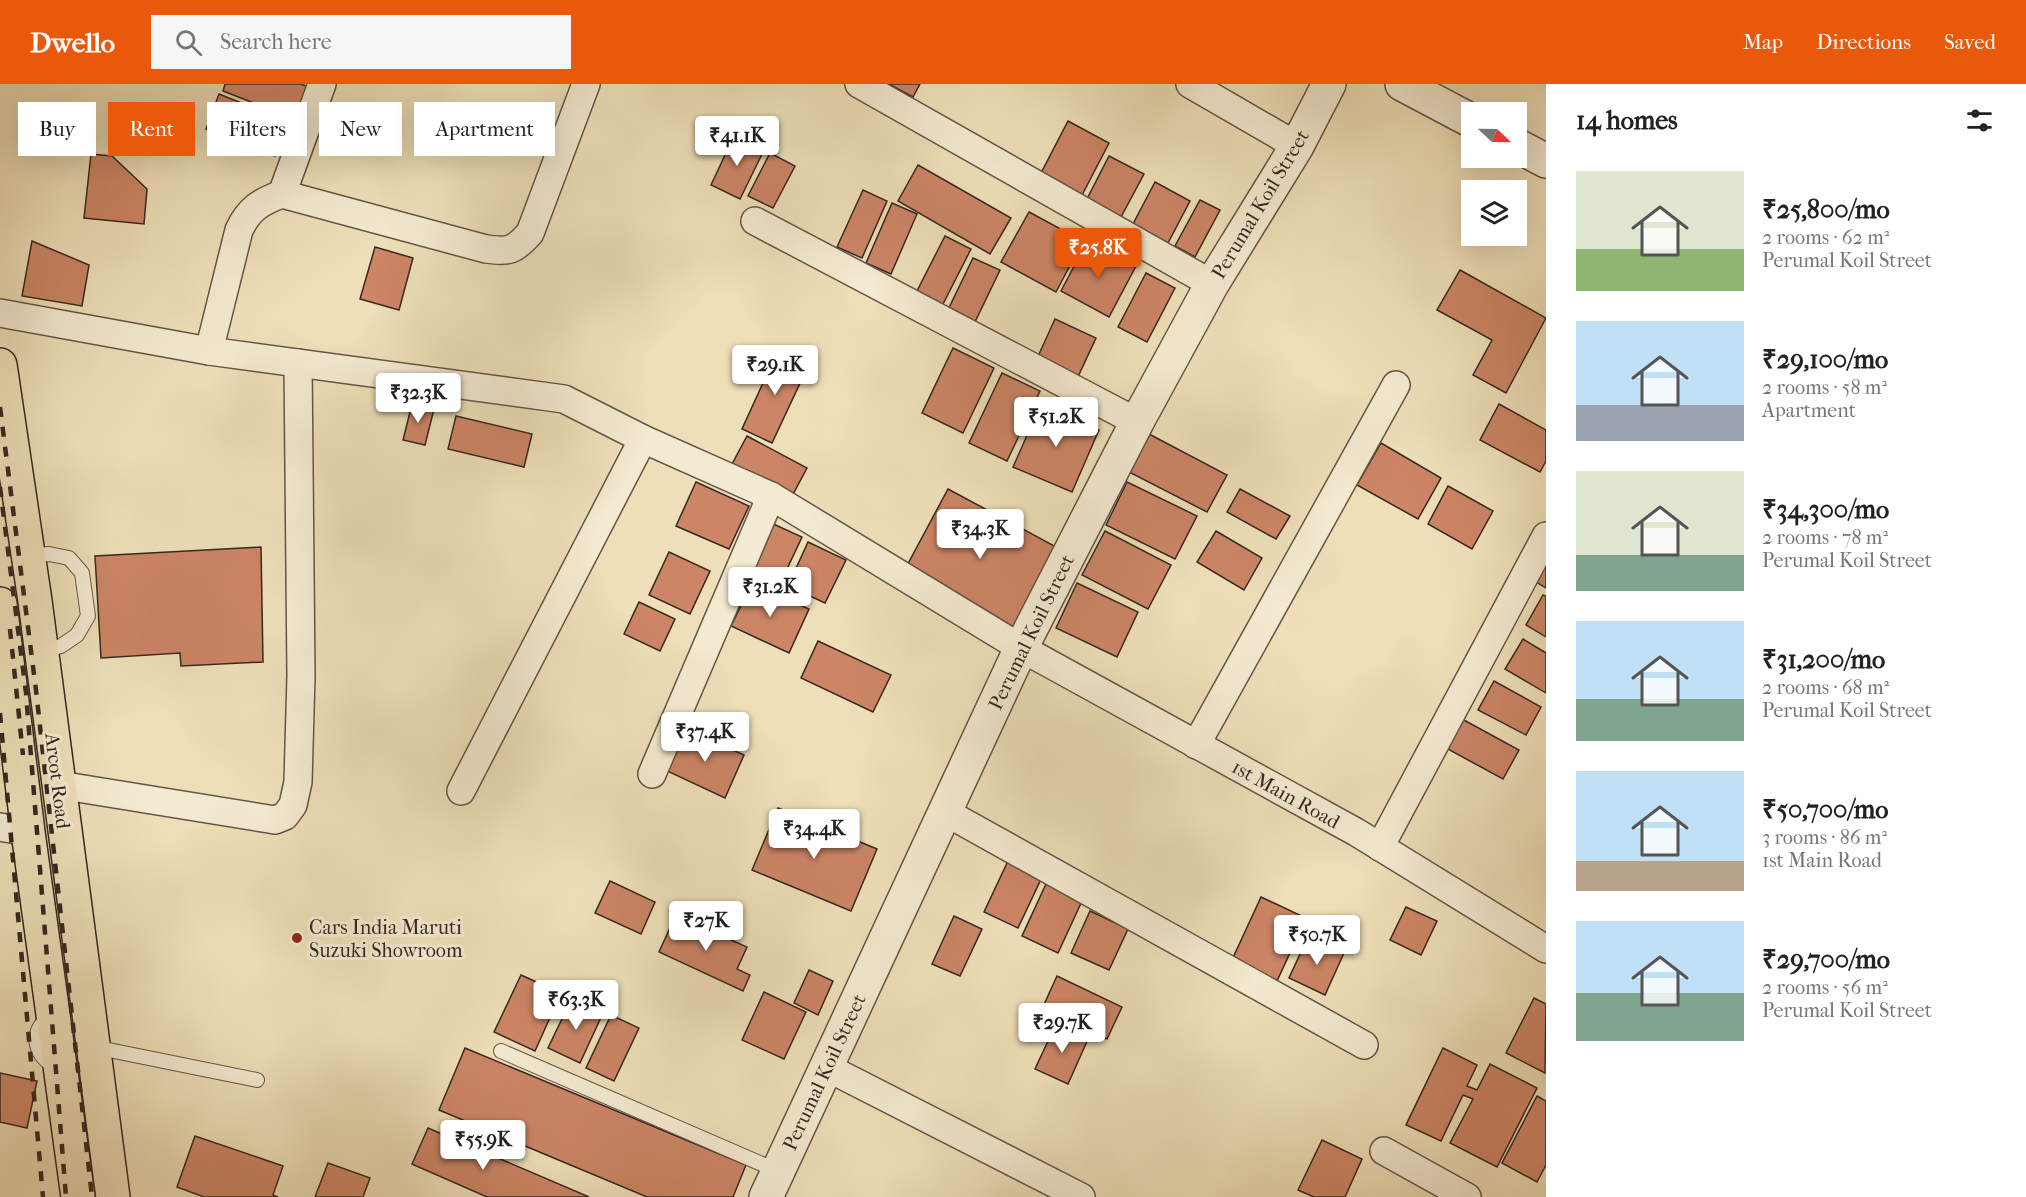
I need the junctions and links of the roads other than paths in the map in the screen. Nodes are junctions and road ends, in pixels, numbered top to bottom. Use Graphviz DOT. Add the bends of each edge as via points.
graph roads {
  1 [pos="322,84"];
  2 [pos="585,84"];
  3 [pos="859,84"];
  4 [pos="1190,84"];
  5 [pos="1329,84"];
  6 [pos="1402,84"];
  7 [pos="1461,115"];
  8 [pos="1297,146"];
  9 [pos="1527,151"];
  10 [pos="1546,161"];
  11 [pos="282,194"];
  12 [pos="755,221"];
  13 [pos="1212,284"];
  14 [pos="0,313"];
  15 [pos="209,351"];
  16 [pos="298,363"];
  17 [pos="0,365"];
  18 [pos="1396,385"];
  19 [pos="1137,422"];
  20 [pos="643,439"];
  21 [pos="771,496"];
  22 [pos="1546,536"];
  23 [pos="28,556"];
  24 [pos="35,601"];
  25 [pos="0,606"];
  26 [pos="1021,648"];
  27 [pos="41,651"];
  28 [pos="1196,745"];
  29 [pos="652,774"];
  30 [pos="59,785"];
  31 [pos="461,791"];
  32 [pos="946,813"];
  33 [pos="14,830"];
  34 [pos="1380,847"];
  35 [pos="1546,949"];
  36 [pos="1364,1045"];
  37 [pos="93,1046"];
  38 [pos="501,1051"];
  39 [pos="826,1067"];
  40 [pos="257,1080"];
  41 [pos="1384,1151"];
  42 [pos="772,1184"];
  43 [pos="78,1197"];
  44 [pos="113,1197"];
  45 [pos="1081,1197"];
  46 [pos="1467,1197"];
  1 -- 11 [label="street"];
  2 -- 11 [label="street" via="530,233 507,251 486,249"];
  3 -- 13 [label="street"];
  4 -- 8 [label="street"];
  5 -- 8 [label="street, Perumal Koil Street"];
  6 -- 7 [label="street"];
  8 -- 13 [label="street, Perumal Koil Street"];
  9 -- 10 [label="street"];
  11 -- 15 [label="street" via="260,202 247,214 239,231"];
  12 -- 19 [label="street"];
  13 -- 19 [label="street, Perumal Koil Street"];
  14 -- 15 [label="street, 1st Main Road"];
  15 -- 16 [label="street, 1st Main Road"];
  16 -- 20 [label="street, 1st Main Road" via="564,399"];
  16 -- 30 [label="street" via="301,676 298,782 293,805 285,816 275,820"];
  17 -- 23 [label="main road, Arcot Road"];
  18 -- 28 [label="street"];
  19 -- 26 [label="street, Perumal Koil Street"];
  20 -- 21 [label="street, 1st Main Road"];
  20 -- 31 [label="street"];
  21 -- 26 [label="street, 1st Main Road"];
  21 -- 29 [label="street"];
  22 -- 34 [label="street"];
  23 -- 24 [label="main road, Arcot Road"];
  23 -- 27 [label="lane" via="49,554 69,558 82,573 88,616 77,635 60,646"];
  24 -- 25 [label="street"];
  24 -- 27 [label="main road, Arcot Road"];
  25 -- 33 [label="main road, Arcot Road"];
  26 -- 28 [label="street, 1st Main Road"];
  26 -- 32 [label="street, Perumal Koil Street"];
  27 -- 30 [label="main road, Arcot Road"];
  28 -- 34 [label="street, 1st Main Road"];
  30 -- 37 [label="main road, Arcot Road"];
  32 -- 36 [label="street"];
  32 -- 39 [label="street, Perumal Koil Street"];
  33 -- 43 [label="main road, Arcot Road" via="53,1016"];
  34 -- 35 [label="street, 1st Main Road"];
  37 -- 40 [label="lane"];
  37 -- 44 [label="main road, Arcot Road"];
  38 -- 42 [label="lane"];
  39 -- 42 [label="street, Perumal Koil Street"];
  39 -- 45 [label="street"];
  41 -- 46 [label="street"];
}
